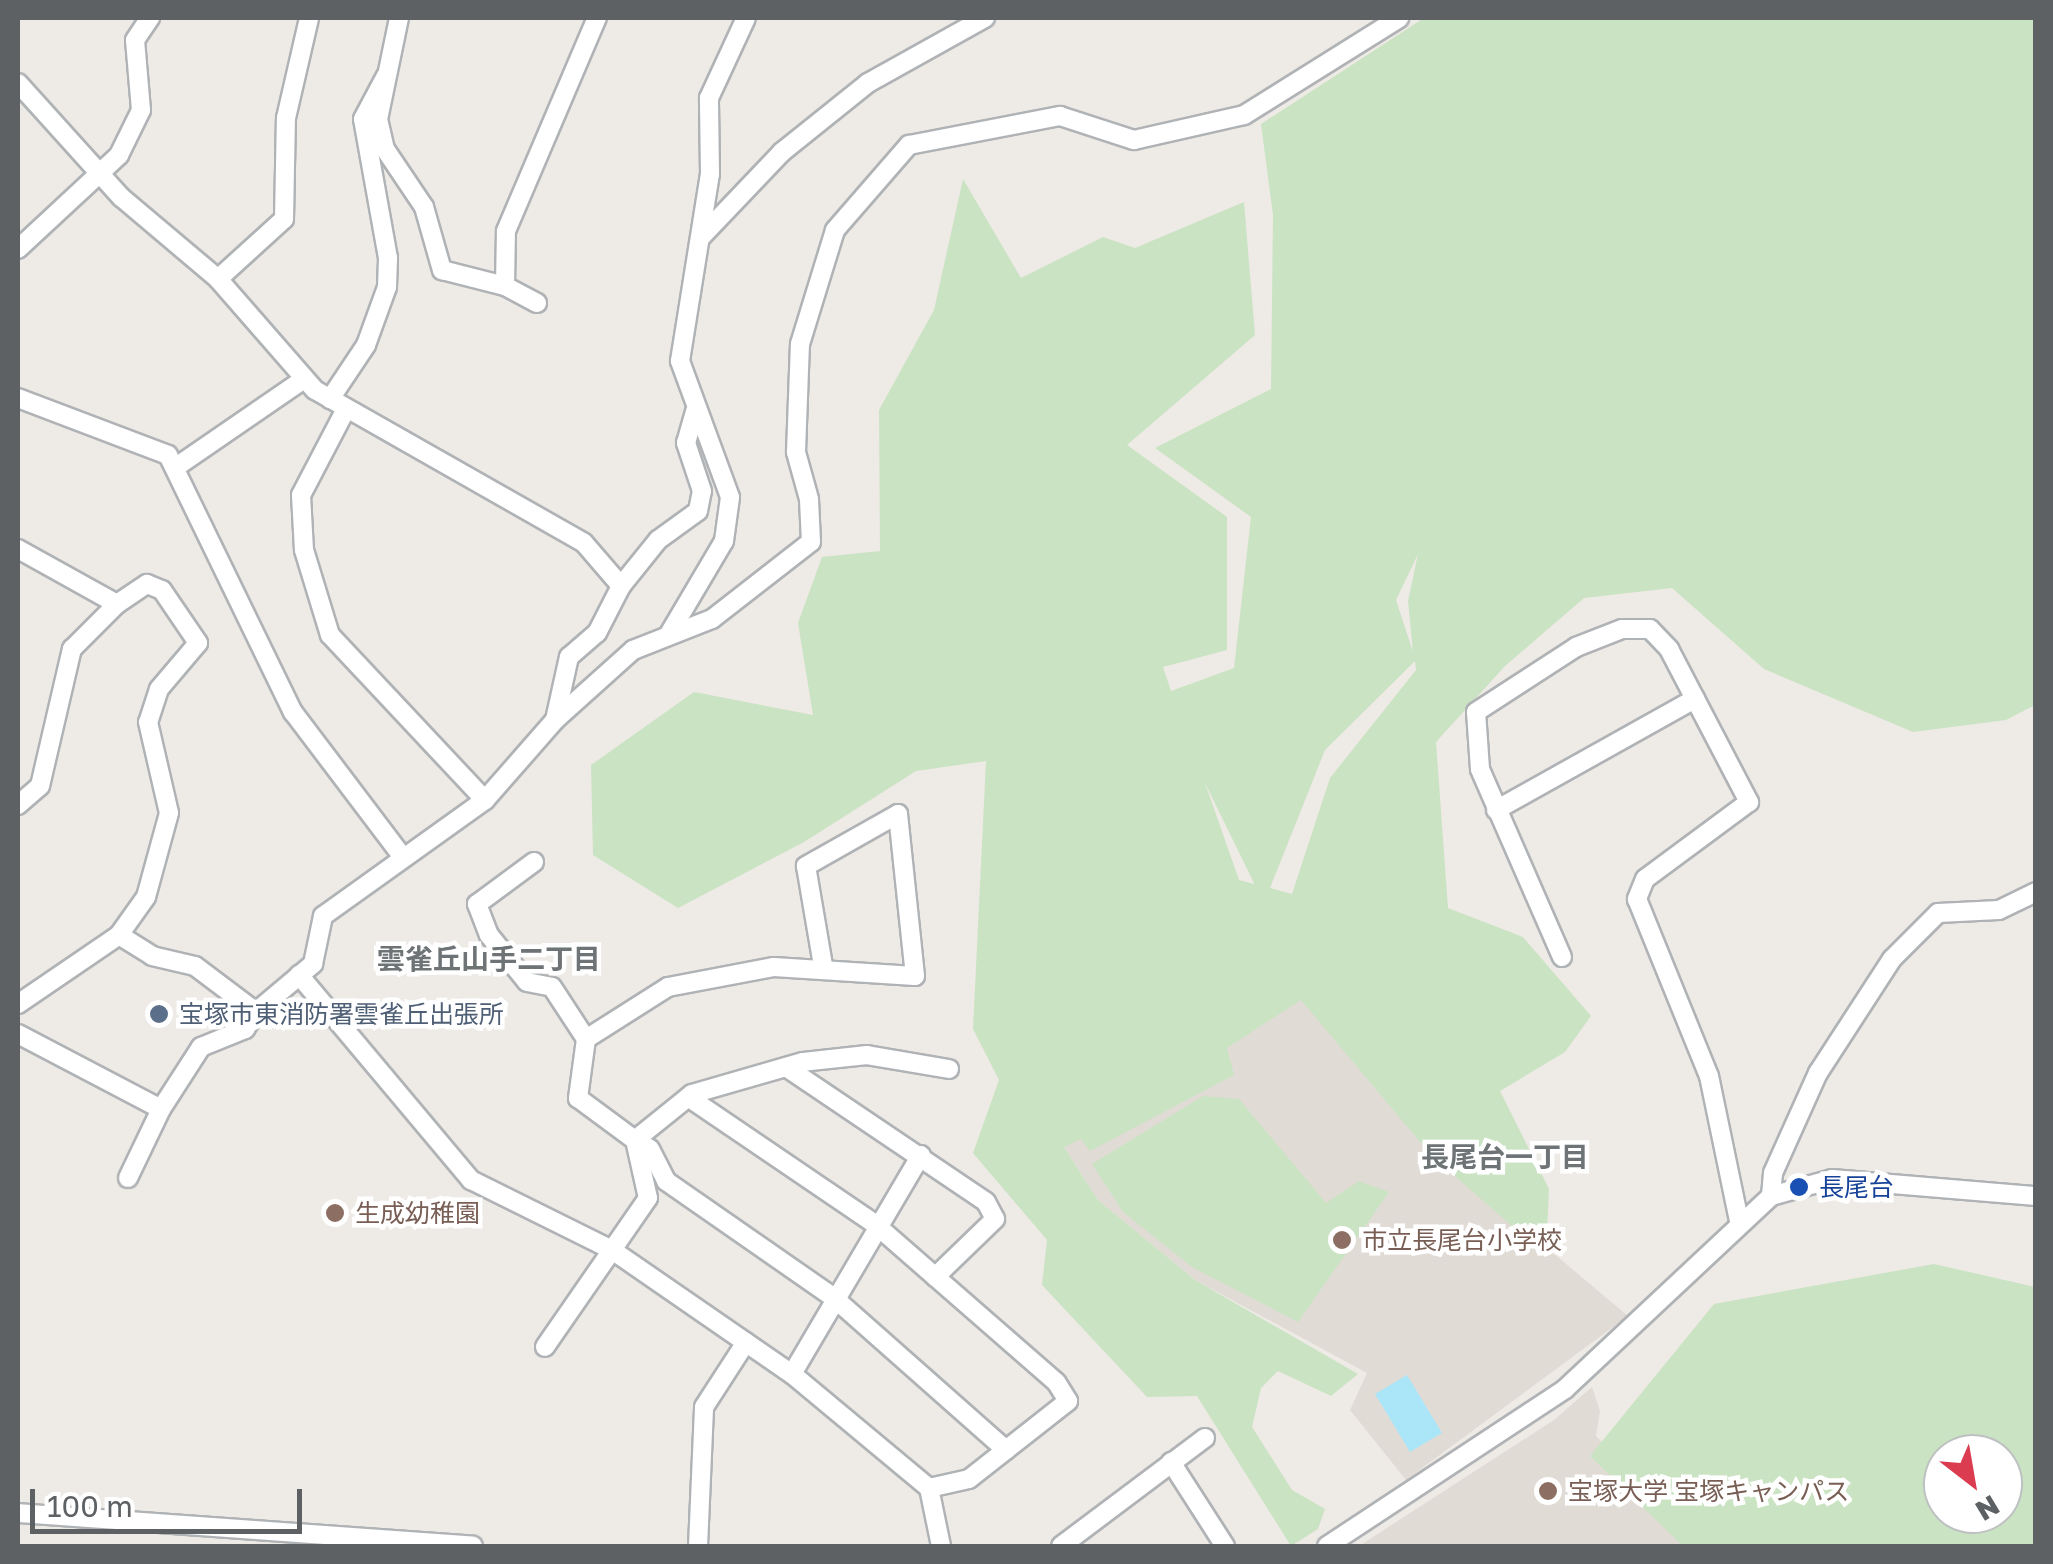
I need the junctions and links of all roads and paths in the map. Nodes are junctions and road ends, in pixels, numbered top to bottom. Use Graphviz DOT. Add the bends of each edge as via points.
graph roads {
  1 [pos="150,18"];
  2 [pos="309,18"];
  3 [pos="399,18"];
  4 [pos="597,18"];
  5 [pos="746,18"];
  6 [pos="985,18"];
  7 [pos="1399,18"];
  8 [pos="386,76"];
  9 [pos="18,83"];
  10 [pos="104,175"];
  11 [pos="702,236"];
  12 [pos="18,249"];
  13 [pos="218,280"];
  14 [pos="505,286"];
  15 [pos="537,302"];
  16 [pos="304,379"];
  17 [pos="18,398"];
  18 [pos="338,404"];
  19 [pos="696,411"];
  20 [pos="176,467"];
  21 [pos="18,549"];
  22 [pos="621,586"];
  23 [pos="117,604"];
  24 [pos="669,634"];
  25 [pos="1695,699"];
  26 [pos="555,720"];
  27 [pos="485,800"];
  28 [pos="18,805"];
  29 [pos="1496,810"];
  30 [pos="401,855"];
  31 [pos="534,862"];
  32 [pos="2036,892"];
  33 [pos="119,935"];
  34 [pos="1562,956"];
  35 [pos="822,965"];
  36 [pos="300,976"];
  37 [pos="18,1004"];
  38 [pos="256,1012"];
  39 [pos="18,1034"];
  40 [pos="586,1038"];
  41 [pos="786,1067"];
  42 [pos="948,1070"];
  43 [pos="688,1098"];
  44 [pos="161,1110"];
  45 [pos="635,1140"];
  46 [pos="921,1155"];
  47 [pos="128,1178"];
  48 [pos="1771,1196"];
  49 [pos="2036,1196"];
  50 [pos="1740,1220"];
  51 [pos="875,1224"];
  52 [pos="612,1250"];
  53 [pos="936,1277"];
  54 [pos="833,1297"];
  55 [pos="746,1342"];
  56 [pos="546,1348"];
  57 [pos="792,1374"];
  58 [pos="1205,1438"];
  59 [pos="1006,1450"];
  60 [pos="1171,1462"];
  61 [pos="929,1488"];
  62 [pos="18,1513"];
  63 [pos="472,1546"];
  64 [pos="698,1546"];
  65 [pos="941,1546"];
  66 [pos="1060,1546"];
  67 [pos="1225,1546"];
  68 [pos="1327,1546"];
  1 -- 10 [label="street" via="135,40 141,110"];
  2 -- 13 [label="street" via="286,118 284,219"];
  3 -- 8 [label="street"];
  4 -- 14 [label="street" via="513,208"];
  5 -- 11 [label="street" via="709,98"];
  6 -- 11 [label="street" via="868,83 782,152"];
  7 -- 24 [label="street" via="1244,115 1151,139 1134,140 1060,116 910,145 835,230 800,344 796,452 812,542 712,619"];
  8 -- 14 [label="street" via="380,138 424,207 442,270"];
  8 -- 18 [label="street" via="363,119 388,287"];
  9 -- 10 [label="street"];
  10 -- 12 [label="street"];
  10 -- 13 [label="street"];
  11 -- 19 [label="street" via="680,360"];
  13 -- 16 [label="street"];
  14 -- 15 [label="street"];
  16 -- 18 [label="street"];
  16 -- 20 [label="street"];
  17 -- 20 [label="street" via="94,430 155,445"];
  18 -- 22 [label="street" via="584,543"];
  18 -- 27 [label="street" via="300,495 304,550 330,635"];
  19 -- 22 [label="street" via="686,442 702,491 698,511 658,540"];
  19 -- 24 [label="street" via="730,497 724,541"];
  20 -- 30 [label="street" via="293,712"];
  21 -- 23 [label="street"];
  22 -- 26 [label="street" via="596,633 570,657"];
  23 -- 28 [label="street" via="72,650 40,786"];
  23 -- 33 [label="street" via="148,584 162,590 198,643 159,689 148,722 169,813 146,897"];
  24 -- 26 [label="street" via="632,650"];
  25 -- 29 [label="street"];
  25 -- 29 [label="street" via="1650,629 1622,629 1576,647 1476,712 1480,769"];
  25 -- 50 [label="street" via="1749,802 1645,879 1637,899 1709,1076"];
  26 -- 27 [label="street"];
  27 -- 30 [label="street"];
  29 -- 34 [label="street"];
  30 -- 36 [label="street" via="323,916 313,964"];
  31 -- 40 [label="street" via="477,904 527,982 552,986"];
  32 -- 48 [label="street" via="1999,910 1938,913 1892,960 1818,1072 1773,1173"];
  33 -- 37 [label="street"];
  33 -- 38 [label="street" via="152,956 195,966"];
  35 -- 35 [label="street" via="915,976 898,814 806,866"];
  35 -- 40 [label="street" via="668,988"];
  36 -- 38 [label="street"];
  36 -- 52 [label="street" via="471,1180"];
  38 -- 44 [label="street" via="245,1029 201,1047"];
  39 -- 44 [label="street"];
  40 -- 45 [label="street" via="578,1098"];
  41 -- 42 [label="street" via="868,1056"];
  41 -- 43 [label="street"];
  41 -- 46 [label="street"];
  43 -- 45 [label="street"];
  43 -- 51 [label="street"];
  44 -- 47 [label="street"];
  45 -- 52 [label="street" via="648,1198"];
  45 -- 54 [label="street" via="650,1149 666,1181"];
  46 -- 51 [label="street"];
  46 -- 53 [label="street" via="986,1202 995,1219"];
  48 -- 49 [label="street" via="1832,1180"];
  48 -- 50 [label="street"];
  50 -- 68 [label="street" via="1565,1388"];
  51 -- 53 [label="street"];
  51 -- 54 [label="street"];
  52 -- 55 [label="street"];
  52 -- 56 [label="street"];
  53 -- 59 [label="street" via="1068,1400"];
  54 -- 57 [label="street"];
  54 -- 59 [label="street"];
  55 -- 57 [label="street"];
  55 -- 64 [label="street" via="704,1407"];
  57 -- 61 [label="street"];
  58 -- 60 [label="street"];
  59 -- 61 [label="street" via="969,1480"];
  60 -- 66 [label="street"];
  60 -- 67 [label="street"];
  61 -- 65 [label="street"];
  62 -- 63 [label="street"];
}
